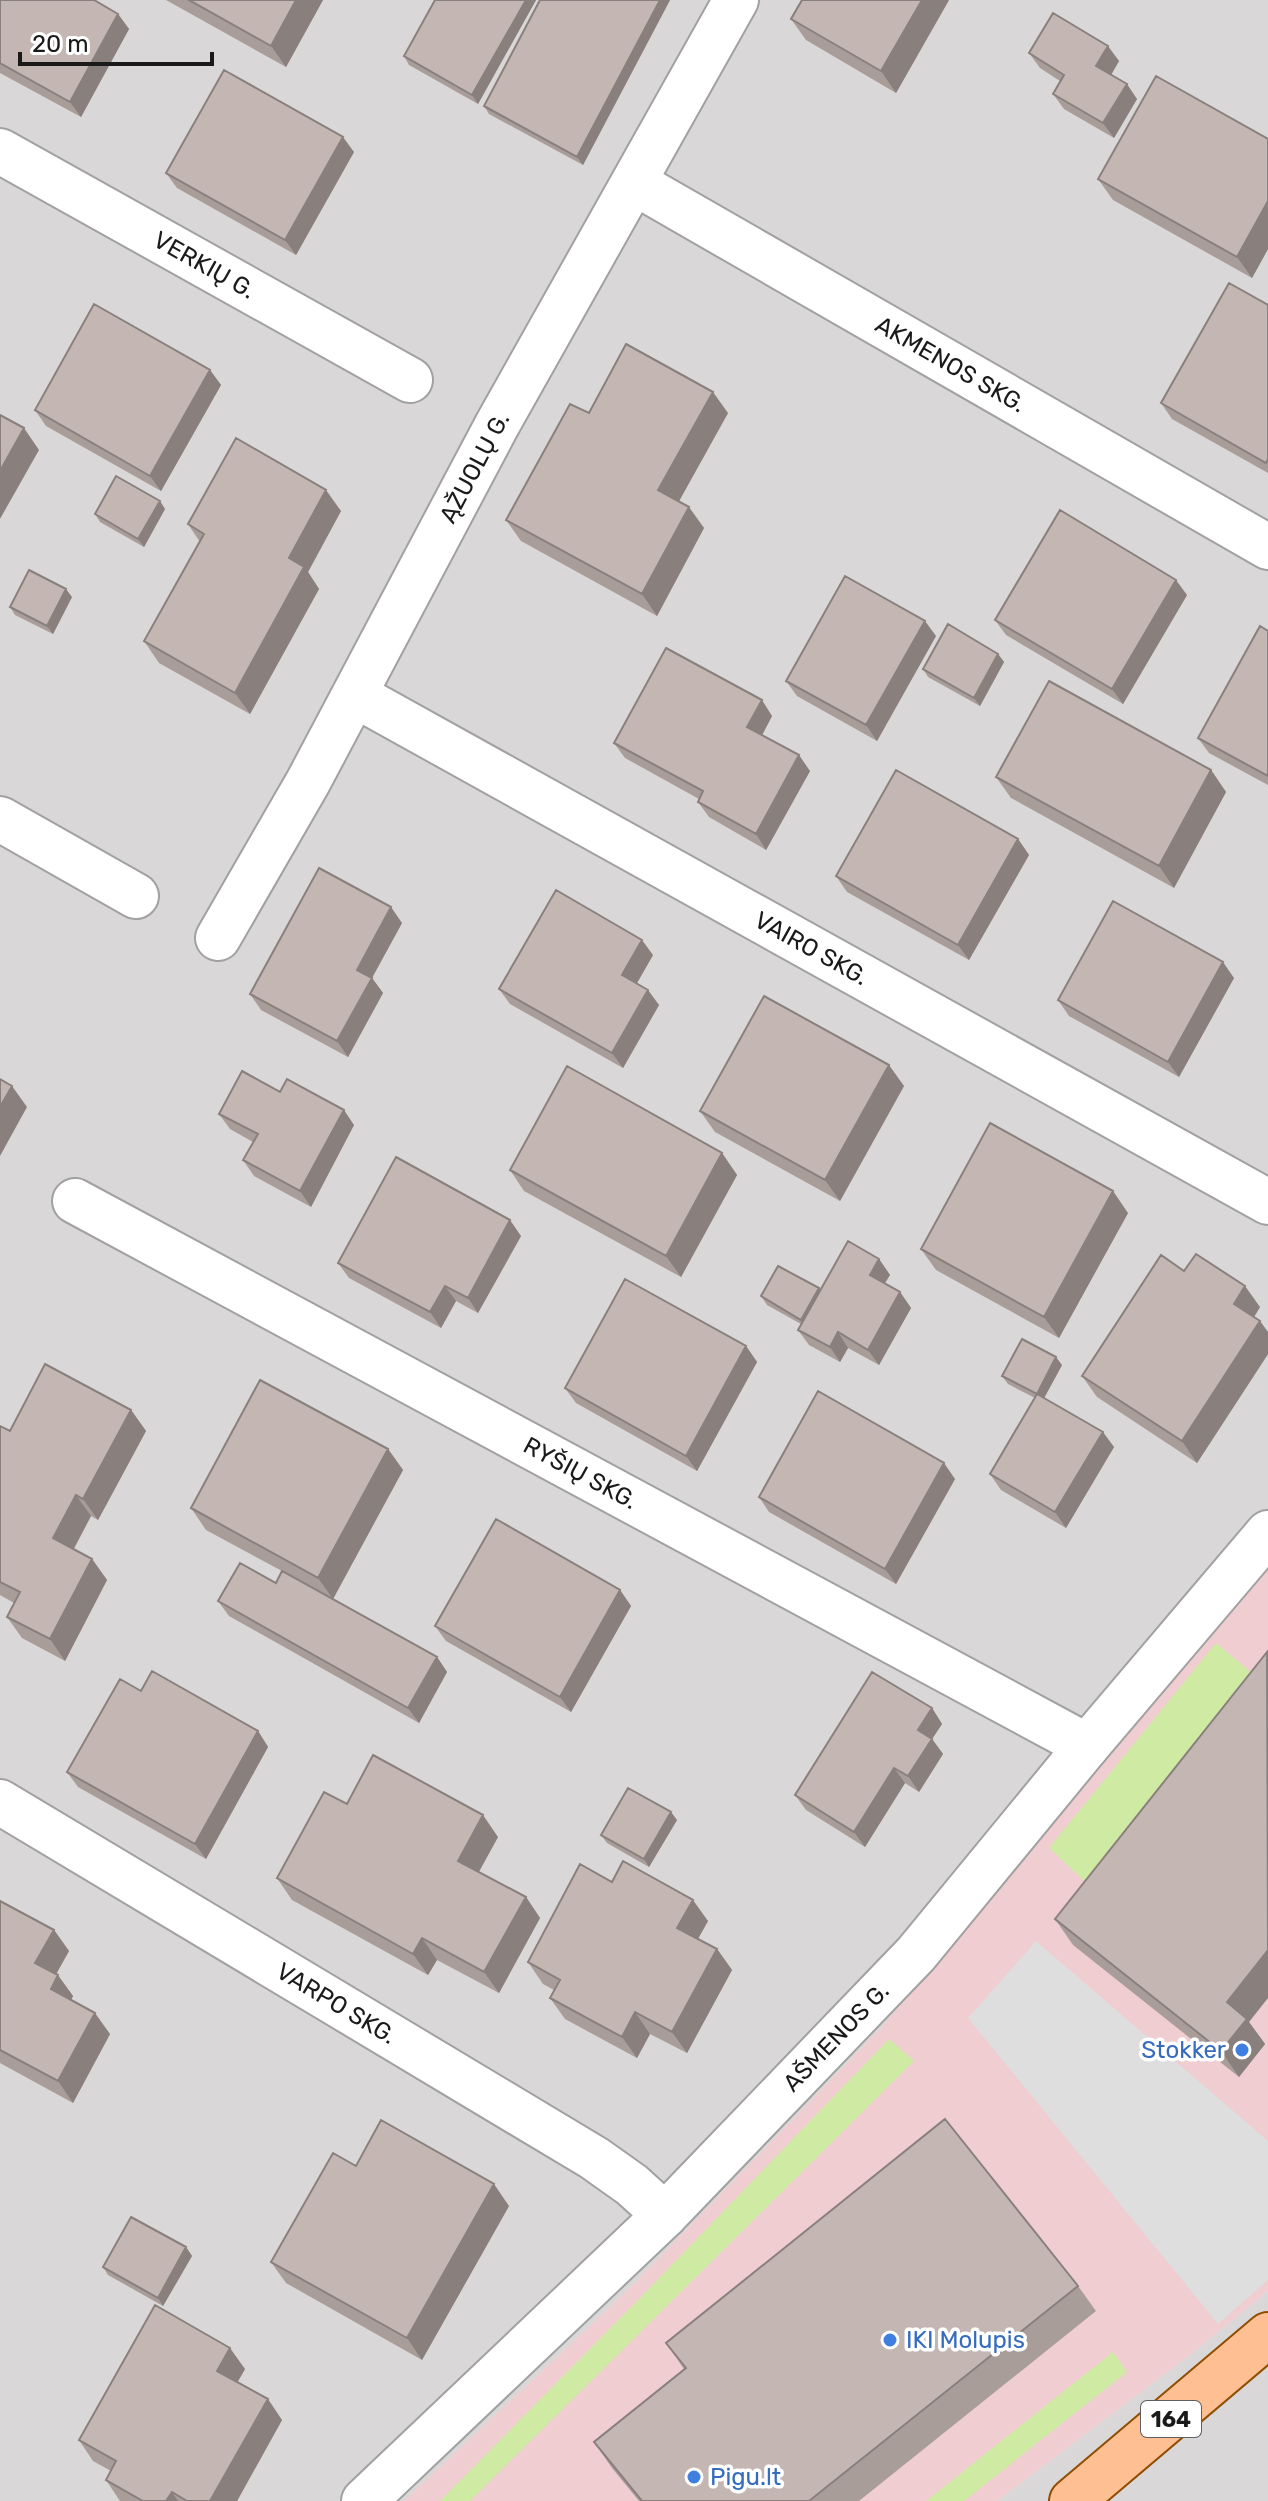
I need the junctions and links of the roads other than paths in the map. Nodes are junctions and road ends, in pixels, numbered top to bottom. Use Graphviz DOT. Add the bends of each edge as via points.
graph roads {
  1 [pos="736,0"];
  2 [pos="0,151"];
  3 [pos="635,183"];
  4 [pos="410,380"];
  5 [pos="1268,547"];
  6 [pos="355,695"];
  7 [pos="0,819"];
  8 [pos="136,896"];
  9 [pos="218,938"];
  10 [pos="75,1201"];
  11 [pos="1268,1202"];
  12 [pos="1268,1533"];
  13 [pos="1087,1746"];
  14 [pos="0,1802"];
  15 [pos="665,2215"];
  16 [pos="1268,2335"];
  17 [pos="364,2501"];
  18 [pos="1072,2501"];
  1 -- 3 [label="street, ĄŽUOLŲ G."];
  2 -- 4 [label="street, VERKIŲ G."];
  3 -- 5 [label="street, AKMENOS SKG."];
  3 -- 6 [label="street, ĄŽUOLŲ G." via="497,425"];
  6 -- 9 [label="street, ĄŽUOLŲ G."];
  6 -- 11 [label="street, VAIRO SKG."];
  7 -- 8 [label="street"];
  10 -- 13 [label="street, RYŠIŲ SKG."];
  12 -- 13 [label="street, AŠMENOS G."];
  13 -- 15 [label="street, AŠMENOS G." via="916,1954"];
  14 -- 15 [label="street, VARPO SKG." via="594,2158"];
  15 -- 17 [label="street, AŠMENOS G."];
  16 -- 18 [label="main road, 164"];
}
